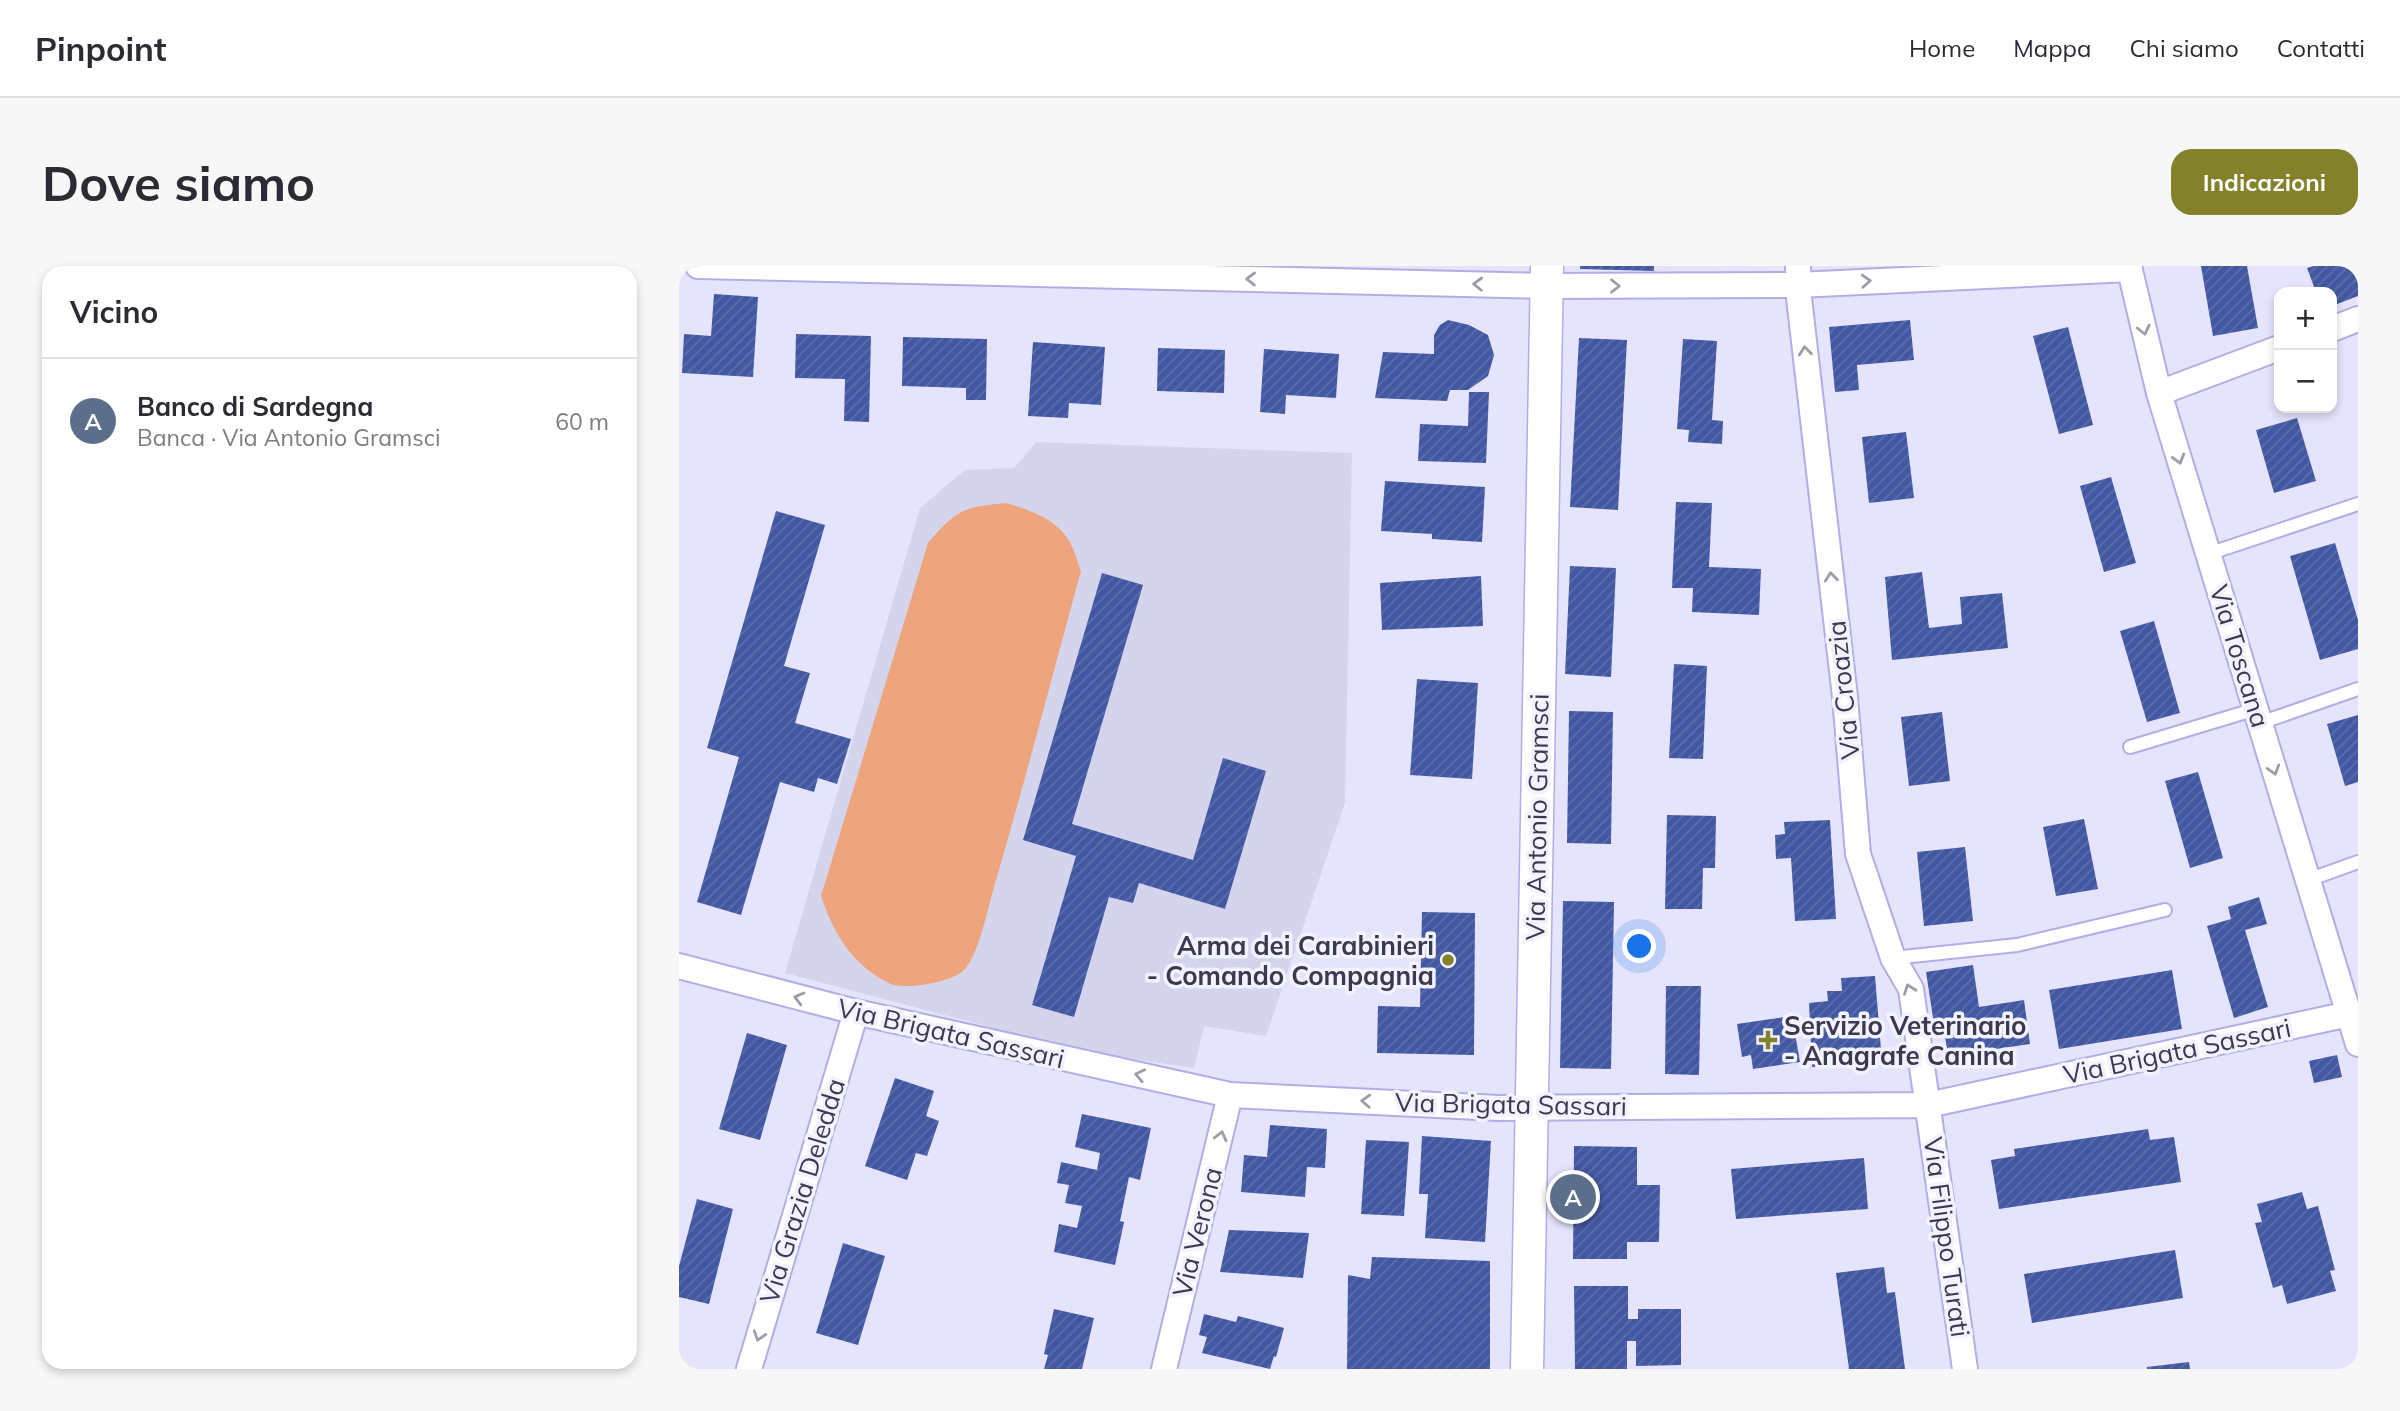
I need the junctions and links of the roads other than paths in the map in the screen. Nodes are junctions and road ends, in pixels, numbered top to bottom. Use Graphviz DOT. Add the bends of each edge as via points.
graph roads {
  1 [pos="698,266"];
  2 [pos="2129,267"];
  3 [pos="1075,270"];
  4 [pos="1798,275"];
  5 [pos="1547,276"];
  6 [pos="2358,319"];
  7 [pos="2337,327"];
  8 [pos="2274,350"];
  9 [pos="2159,393"];
  10 [pos="2358,504"];
  11 [pos="2209,554"];
  12 [pos="2358,689"];
  13 [pos="2258,716"];
  14 [pos="2130,747"];
  15 [pos="2358,862"];
  16 [pos="2308,880"];
  17 [pos="2165,910"];
  18 [pos="1893,958"];
  19 [pos="679,966"];
  20 [pos="856,1012"];
  21 [pos="2349,1014"];
  22 [pos="2358,1043"];
  23 [pos="1230,1095"];
  24 [pos="1928,1105"];
  25 [pos="1532,1107"];
  26 [pos="749,1369"];
  27 [pos="1164,1369"];
  28 [pos="1527,1369"];
  29 [pos="1965,1369"];
  1 -- 3 [label="street"];
  4 -- 2 [label="street, one-way"];
  2 -- 9 [label="street, Via Toscana, one-way"];
  5 -- 3 [label="street, one-way"];
  5 -- 4 [label="street, one-way"];
  18 -- 4 [label="street, Via Croazia, one-way" via="1858,854"];
  5 -- 25 [label="street, Via Antonio Gramsci"];
  6 -- 7 [label="street"];
  8 -- 9 [label="street"];
  9 -- 11 [label="street, Via Toscana, one-way"];
  10 -- 11 [label="lane"];
  11 -- 13 [label="street, Via Toscana"];
  12 -- 13 [label="lane"];
  13 -- 14 [label="lane"];
  13 -- 16 [label="street, Via Toscana, one-way"];
  15 -- 16 [label="lane"];
  16 -- 21 [label="street, Via Toscana"];
  17 -- 18 [label="lane" via="2017,944"];
  24 -- 18 [label="street, Via Croazia, one-way" via="1912,989"];
  20 -- 19 [label="street, Via Brigata Sassari, one-way"];
  23 -- 20 [label="street, Via Brigata Sassari, one-way"];
  20 -- 26 [label="street, Via Grazia Deledda, one-way"];
  21 -- 22 [label="street, Via Toscana"];
  21 -- 24 [label="street, Via Brigata Sassari"];
  25 -- 23 [label="street, Via Brigata Sassari, one-way"];
  27 -- 23 [label="street, Via Verona, one-way"];
  24 -- 25 [label="street, Via Brigata Sassari"];
  24 -- 29 [label="street, Via Filippo Turati"];
  25 -- 28 [label="street, Via Antonio Gramsci"];
}
